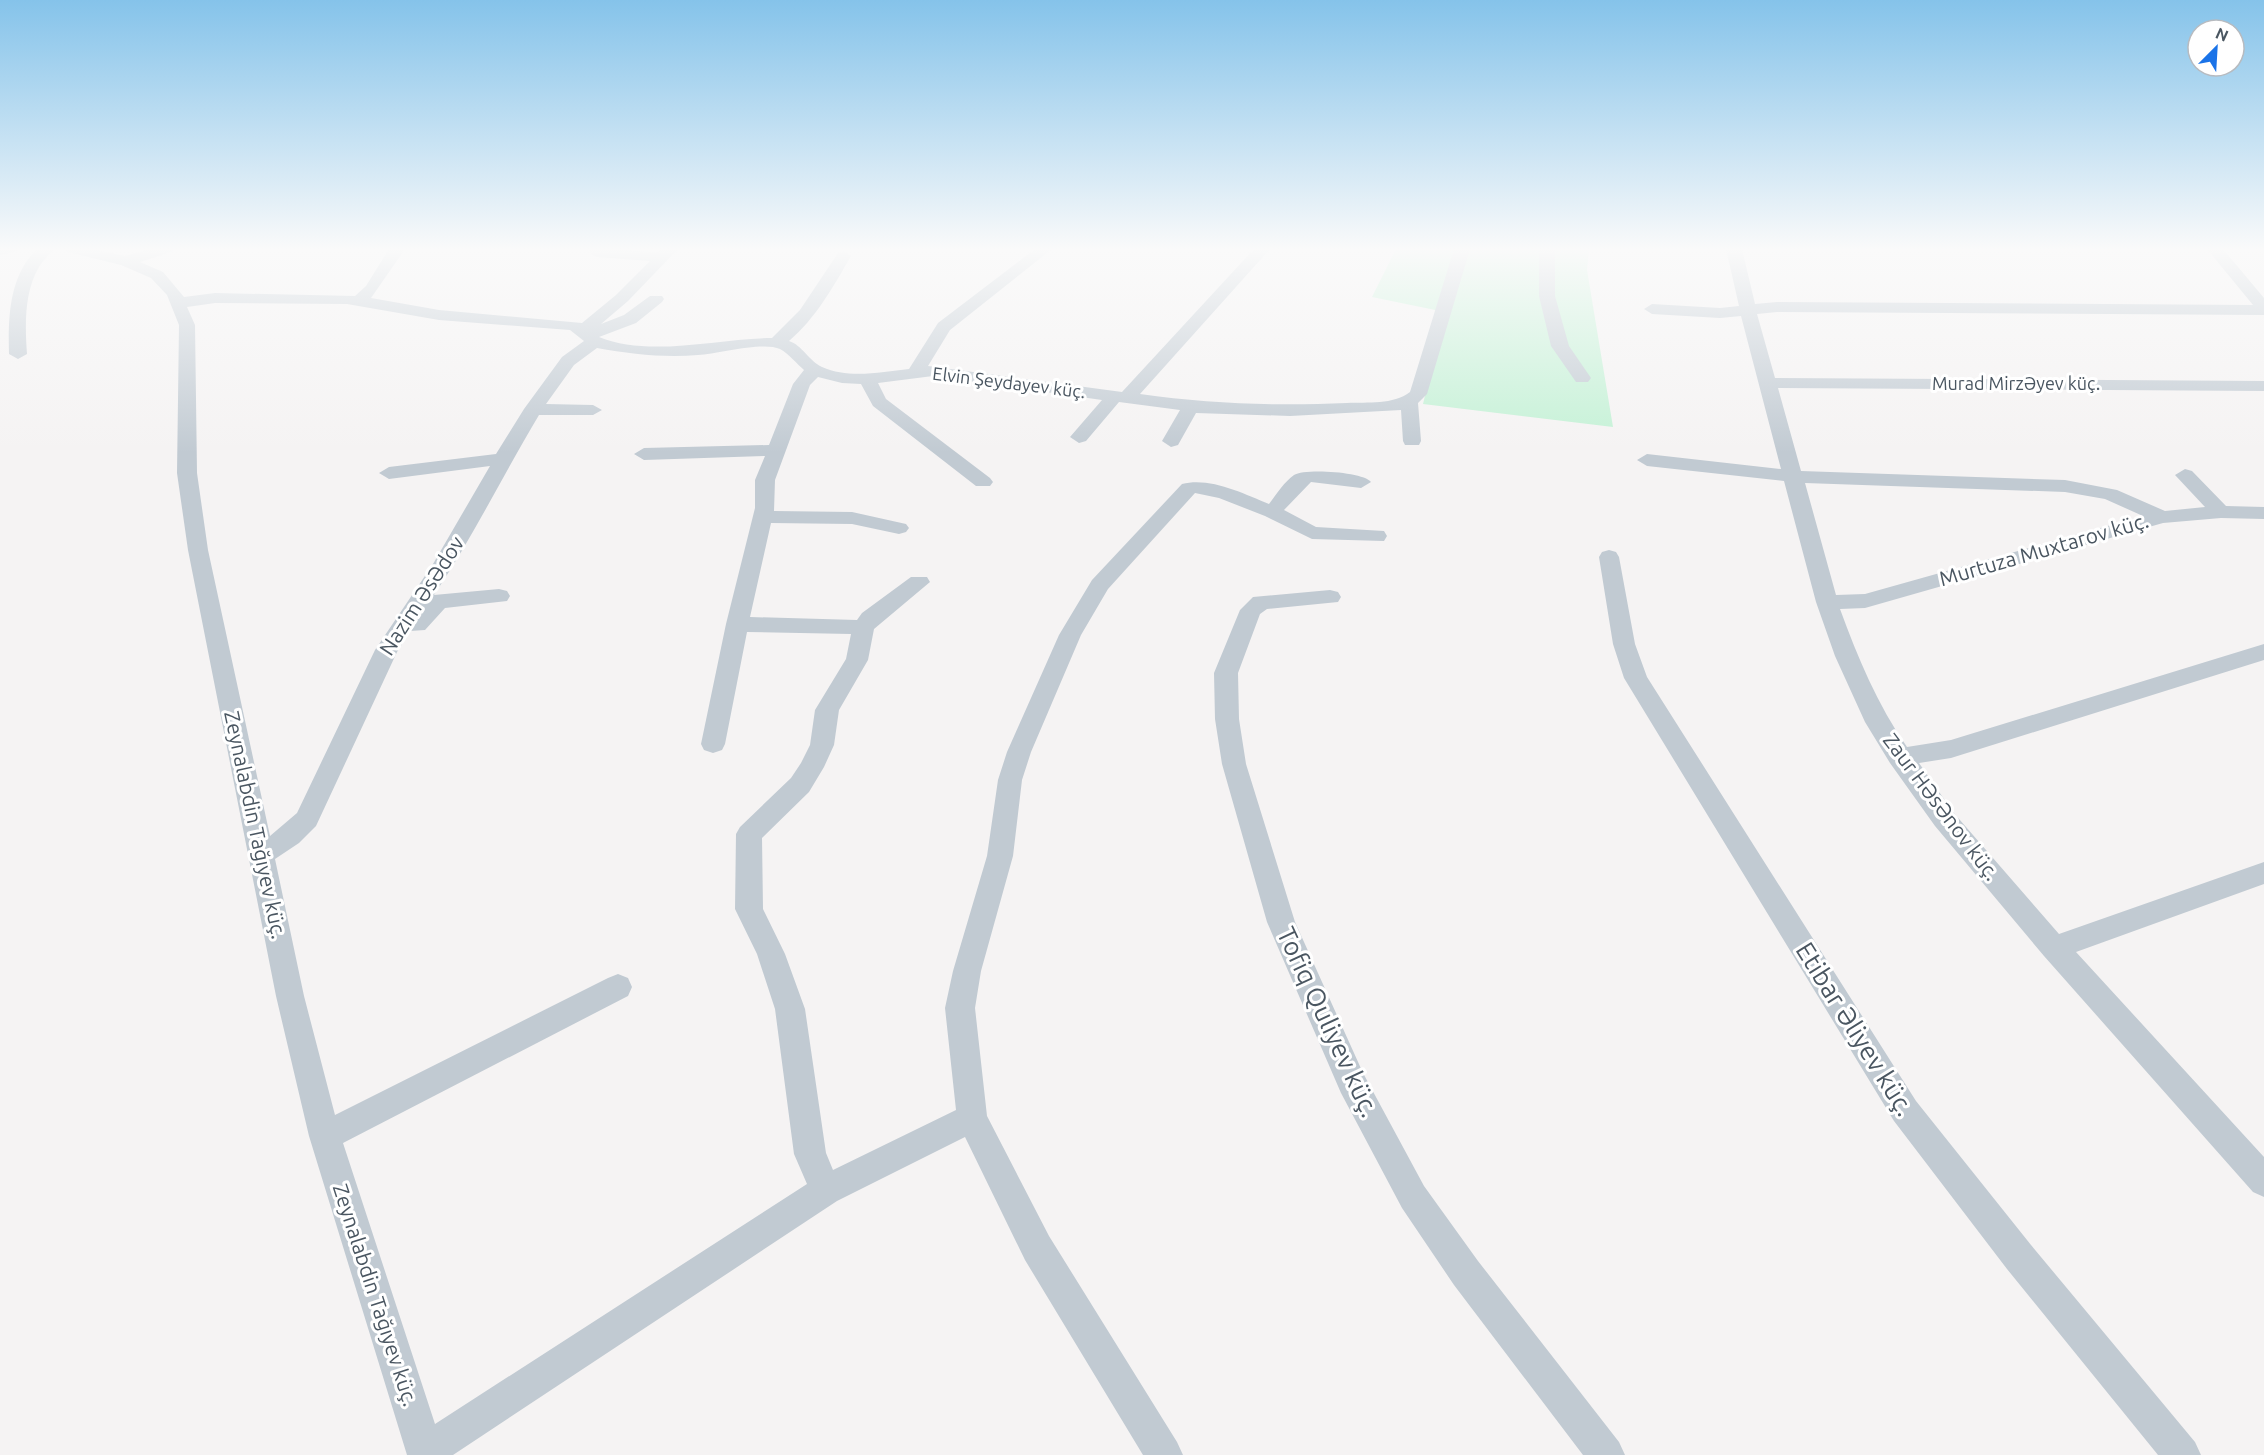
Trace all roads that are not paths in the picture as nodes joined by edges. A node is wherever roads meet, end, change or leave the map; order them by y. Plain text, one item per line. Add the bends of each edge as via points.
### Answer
1 (16, 317) edge
2 (183, 317) edge
3 (469, 317) edge
4 (605, 317) edge
5 (633, 317) edge
6 (804, 317) edge
7 (957, 317) edge
8 (1197, 317) edge
9 (1440, 317) edge
10 (1552, 317) edge
11 (1750, 317) edge
12 (588, 336) junction
13 (776, 342) junction
14 (18, 354) dead end
15 (814, 370) junction
16 (916, 372) junction
17 (1582, 378) dead end
18 (867, 379) junction
19 (1769, 382) junction
20 (2264, 386) edge
21 (1120, 398) junction
22 (1401, 403) junction
23 (1190, 408) junction
24 (533, 409) junction
25 (593, 410) dead end
26 (1079, 437) dead end
27 (1171, 441) dead end
28 (1412, 441) dead end
29 (776, 450) junction
30 (644, 454) dead end
31 (503, 459) junction
32 (1647, 460) dead end
33 (389, 473) dead end
34 (2186, 475) dead end
35 (1792, 476) junction
36 (983, 482) dead end
37 (1361, 482) dead end
38 (1272, 512) junction
39 (2221, 512) junction
40 (2264, 513) edge
41 (764, 517) junction
42 (2162, 517) junction
43 (899, 528) dead end
44 (1377, 536) dead end
45 (1609, 557) dead end
46 (919, 582) dead end
47 (499, 596) dead end
48 (1330, 597) dead end
49 (1827, 602) junction
50 (737, 624) junction
51 (863, 628) junction
52 (386, 650) junction
53 (2264, 652) edge
54 (713, 744) dead end
55 (1899, 757) junction
56 (261, 855) junction
57 (2264, 873) edge
58 (2055, 948) junction
59 (618, 987) dead end
60 (972, 1118) junction
61 (325, 1136) junction
62 (2261, 1174) edge
63 (826, 1190) junction
64 (426, 1454) edge
65 (1164, 1455) edge
66 (1606, 1455) edge
67 (2182, 1455) edge

1 - 14 street
2 - 56 street, Zeynalabdin Tağıyev küç. via 189,339 187,473 198,550
3 - 12 street via 562,323
4 - 12 street
5 - 12 street
6 - 13 street
7 - 16 street via 944,327
8 - 21 street
9 - 22 street via 1418,394
10 - 17 street via 1560,346
11 - 19 street, Zaur Həsənov küç.
12 - 13 street via 615,347 665,351
12 - 24 street, Nazim Əsədov
13 - 15 street, Elvin Şeydayev küç.
15 - 18 street, Elvin Şeydayev küç. via 842,378
15 - 29 street via 802,384
16 - 18 street, Elvin Şeydayev küç.
16 - 21 street, Elvin Şeydayev küç. via 951,373
18 - 36 street via 879,402
19 - 20 street, Murad Mirzəyev küç.
19 - 35 street, Zaur Həsənov küç.
21 - 23 street, Elvin Şeydayev küç.
21 - 26 street
22 - 23 street, Elvin Şeydayev küç. via 1290,411
22 - 28 street
23 - 27 street
24 - 25 street
24 - 31 street, Nazim Əsədov
29 - 30 street
29 - 41 street via 765,480
31 - 33 street
31 - 52 street, Nazim Əsədov via 448,558
32 - 35 street
34 - 39 street
35 - 42 street via 2065,486 2110,494
35 - 49 street, Zaur Həsənov küç.
37 - 38 street via 1308,476
38 - 44 street via 1312,533
38 - 60 street via 1217,491 1189,488 1100,585 1070,635 1010,780 1000,856 967,971 960,1008
39 - 40 street, Murtuza Muxtarov küç.
39 - 42 street, Murtuza Muxtarov küç.
41 - 43 street via 852,518
41 - 50 street
42 - 49 street, Murtuza Muxtarov küç. via 1865,601
45 - 67 street, Etibar Əliyev küç. via 1624,644 1636,678 1905,1111
46 - 51 street via 870,618
47 - 52 street via 439,601 411,633
48 - 66 street, Tofiq Quliyev küç. via 1261,602 1251,610 1226,674 1234,765 1281,922 1352,1083 1413,1197 1466,1273
49 - 55 street, Zaur Həsənov küç. via 1858,682
50 - 51 street
50 - 54 street
51 - 63 street via 857,660 830,703 822,746 813,767 800,785 749,834 749,909 771,954 790,1009 810,1154
52 - 56 street, Nazim Əsədov via 308,819
53 - 55 street via 1951,748
55 - 58 street, Zaur Həsənov küç. via 1944,819
56 - 61 street, Zeynalabdin Tağıyev küç. via 290,996
57 - 58 street
58 - 62 street, Zaur Həsənov küç.
59 - 61 street
60 - 63 street
60 - 65 street via 1037,1248
61 - 64 street, Zeynalabdin Tağıyev küç.
63 - 64 street

